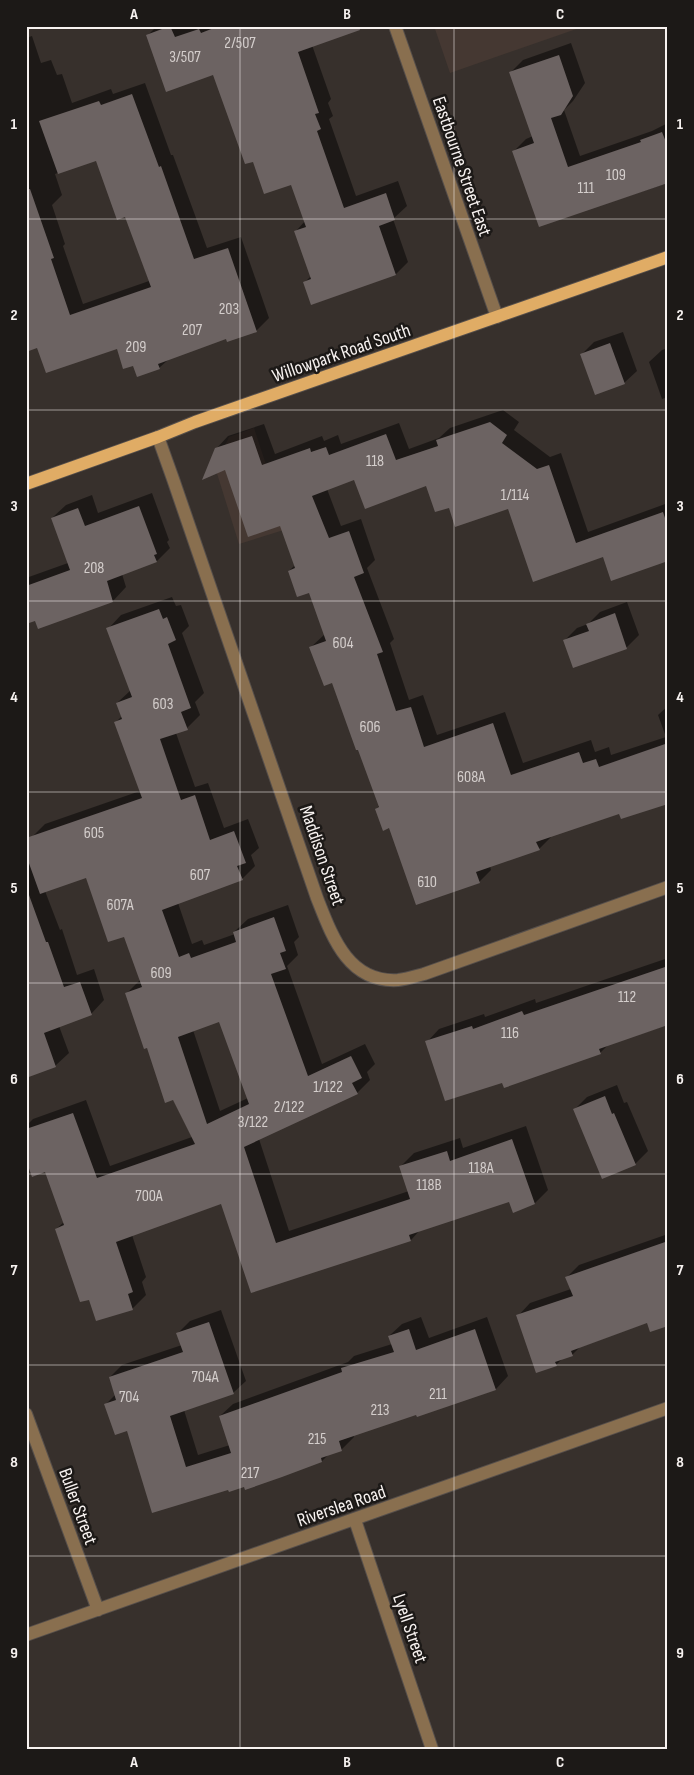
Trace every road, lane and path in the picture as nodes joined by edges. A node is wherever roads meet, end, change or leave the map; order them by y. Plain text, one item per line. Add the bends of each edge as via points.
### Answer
1 (395, 26) edge
2 (668, 257) edge
3 (497, 317) junction
4 (158, 437) junction
5 (26, 484) edge
6 (668, 887) edge
7 (668, 1408) edge
8 (26, 1414) edge
9 (355, 1520) junction
10 (98, 1610) junction
11 (26, 1635) edge
12 (432, 1749) edge

1 - 3 street, Eastbourne Street East
2 - 3 main road, Willowpark Road South
3 - 4 main road, Willowpark Road South
4 - 5 main road, Willowpark Road South
4 - 6 street, Maddison Street via 317,898 334,939 361,972 398,980 424,974
7 - 9 street, Riverslea Road
8 - 10 street, Buller Street
9 - 10 street, Riverslea Road
9 - 12 street, Lyell Street
10 - 11 street, Riverslea Road

